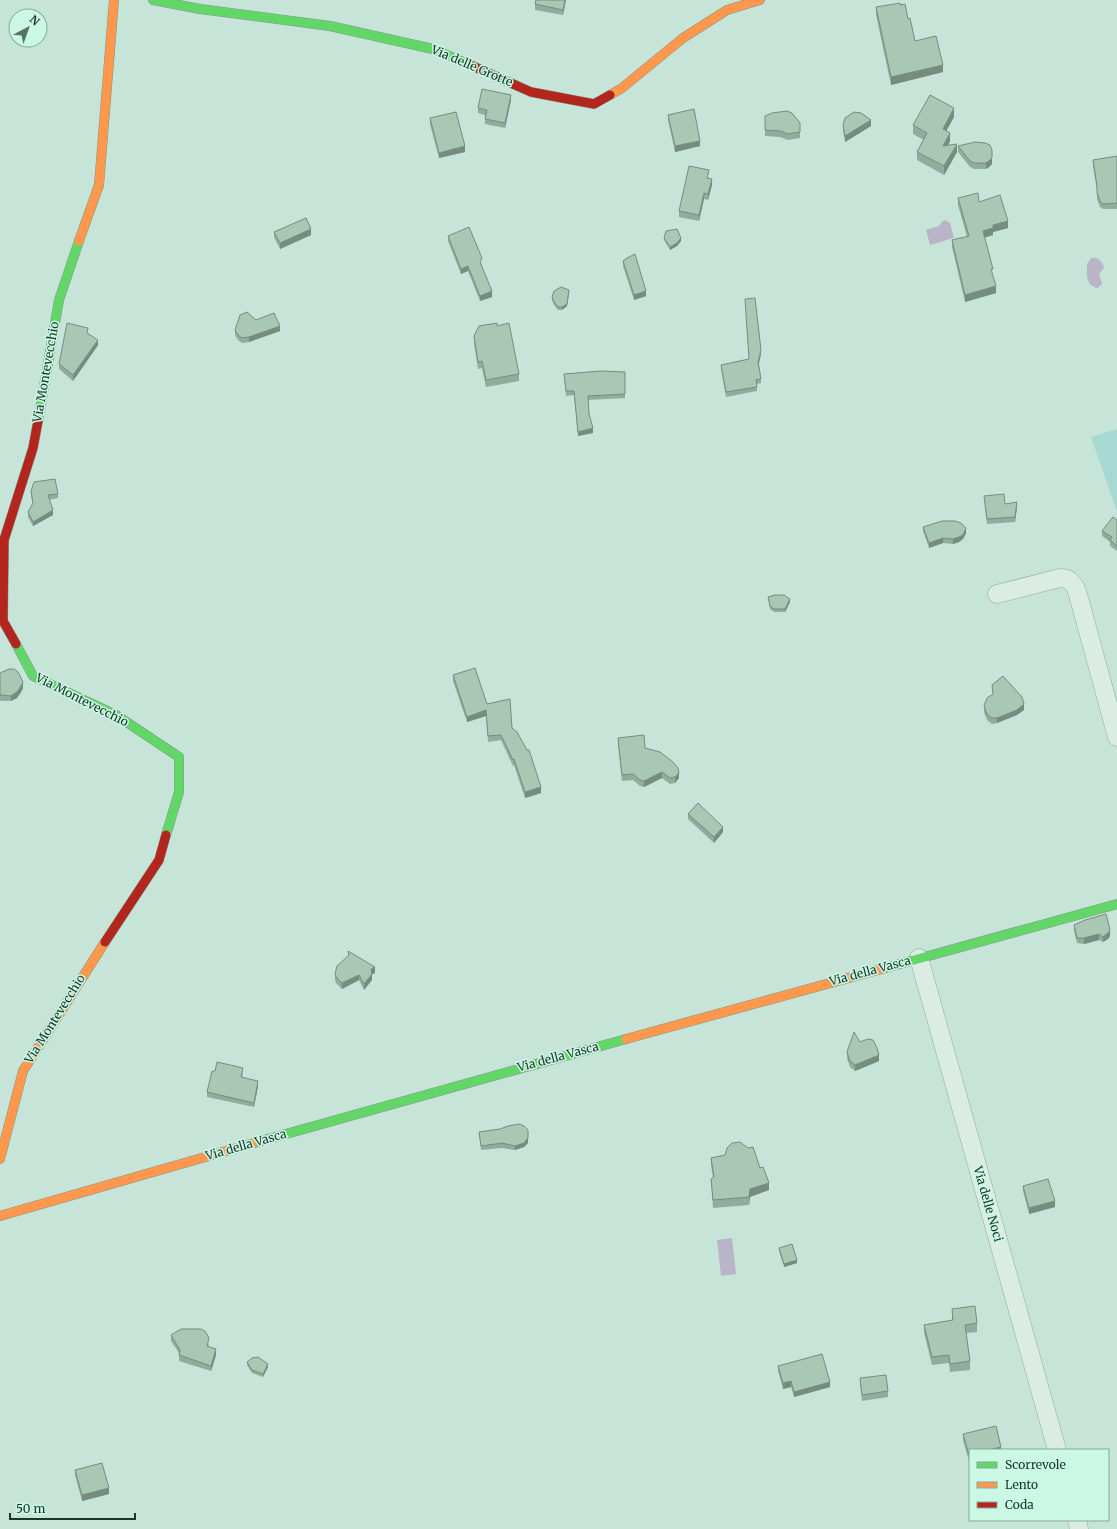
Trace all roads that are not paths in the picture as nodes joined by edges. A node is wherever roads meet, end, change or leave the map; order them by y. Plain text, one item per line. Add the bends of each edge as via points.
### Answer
1 (114, 0) edge
2 (153, 0) edge
3 (760, 0) edge
4 (997, 594) dead end
5 (1117, 737) edge
6 (1117, 904) edge
7 (920, 958) junction
8 (0, 1159) edge
9 (0, 1216) edge
10 (1057, 1449) edge

1 - 8 street, Via Montevecchio via 99,185 59,300 33,448 4,540 3,621 33,676 116,715 179,757 179,792 159,860 90,963 23,1071
2 - 3 street, Via delle Grotte via 200,9 330,26 433,49 531,92 594,104 622,88 683,38 727,10
4 - 5 street via 1060,578 1072,582 1077,591
6 - 7 street, Via della Vasca
7 - 9 street, Via della Vasca via 464,1083
7 - 10 street, Via delle Noci

